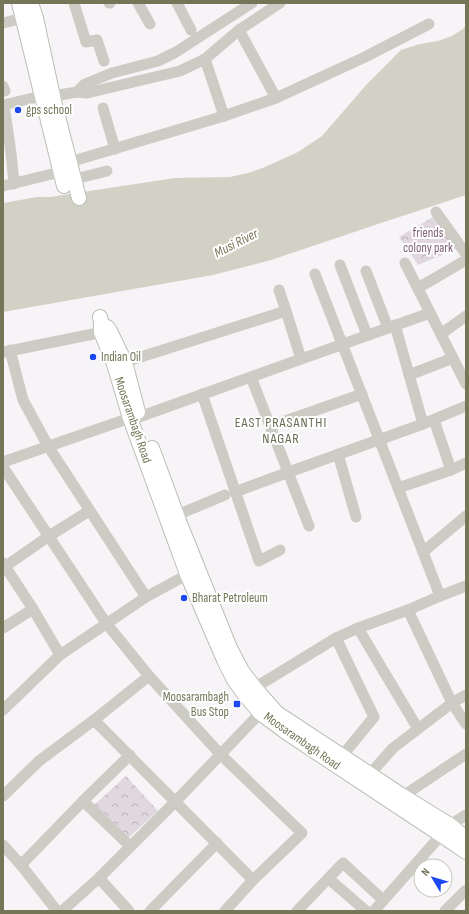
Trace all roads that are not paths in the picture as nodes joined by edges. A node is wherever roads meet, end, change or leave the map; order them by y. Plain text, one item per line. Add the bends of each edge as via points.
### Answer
1 (19, 3) edge
2 (31, 3) edge
3 (74, 3) edge
4 (138, 3) edge
5 (178, 3) edge
6 (252, 3) edge
7 (280, 3) edge
8 (23, 18) junction
9 (3, 23) edge
10 (150, 24) dead end
11 (429, 24) dead end
12 (191, 30) dead end
13 (239, 30) junction
14 (205, 58) junction
15 (104, 61) dead end
16 (77, 92) junction
17 (48, 96) junction
18 (276, 98) junction
19 (4, 105) edge
20 (103, 108) dead end
21 (224, 116) junction
22 (115, 149) junction
23 (7, 154) edge
24 (70, 162) junction
25 (107, 171) dead end
26 (60, 172) junction
27 (69, 183) junction
28 (8, 185) edge
29 (79, 198) dead end
30 (436, 212) dead end
31 (466, 254) edge
32 (466, 260) edge
33 (405, 263) dead end
34 (340, 265) dead end
35 (366, 271) dead end
36 (315, 274) dead end
37 (418, 288) junction
38 (279, 290) dead end
39 (286, 311) junction
40 (430, 313) junction
41 (466, 316) edge
42 (103, 326) joint
43 (391, 326) junction
44 (441, 334) junction
45 (367, 335) junction
46 (342, 344) junction
47 (7, 351) edge
48 (453, 358) junction
49 (301, 359) junction
50 (119, 363) junction
51 (409, 375) junction
52 (251, 376) junction
53 (466, 384) edge
54 (202, 394) junction
55 (362, 394) junction
56 (466, 406) edge
57 (135, 417) junction
58 (434, 420) junction
59 (423, 424) junction
60 (271, 426) junction
61 (379, 440) junction
62 (48, 446) junction
63 (338, 454) junction
64 (3, 462) edge
65 (466, 464) edge
66 (3, 467) edge
67 (451, 470) junction
68 (289, 472) junction
69 (398, 488) junction
70 (230, 493) junction
71 (90, 511) junction
72 (177, 515) junction
73 (466, 516) edge
74 (356, 517) dead end
75 (309, 526) dead end
76 (49, 536) junction
77 (280, 550) dead end
78 (423, 552) junction
79 (4, 566) edge
80 (193, 571) junction
81 (466, 586) edge
82 (440, 596) junction
83 (146, 597) junction
84 (33, 608) junction
85 (408, 610) junction
86 (106, 623) junction
87 (3, 628) edge
88 (358, 628) junction
89 (336, 638) junction
90 (60, 655) junction
91 (149, 676) junction
92 (250, 691) junction
93 (466, 694) edge
94 (452, 703) junction
95 (265, 709) junction
96 (3, 710) edge
97 (94, 720) junction
98 (466, 724) edge
99 (418, 729) junction
100 (466, 754) edge
101 (130, 755) junction
102 (221, 755) junction
103 (342, 756) junction
104 (370, 774) junction
105 (3, 796) edge
106 (403, 796) junction
107 (176, 801) junction
108 (83, 802) junction
109 (466, 815) edge
110 (445, 830) junction
111 (466, 838) edge
112 (217, 843) junction
113 (3, 845) edge
114 (130, 846) junction
115 (466, 852) edge
116 (21, 865) junction
117 (99, 878) junction
118 (329, 879) junction
119 (254, 880) junction
120 (466, 890) edge
121 (383, 900) junction
122 (449, 910) edge
123 (57, 911) edge
124 (62, 911) edge
125 (129, 911) edge
126 (150, 911) edge
127 (225, 911) edge
128 (298, 911) edge
129 (366, 911) edge
130 (374, 911) edge

1 - 8 main road
2 - 17 main road via 36,18
3 - 15 street via 86,42 97,40
4 - 10 street
5 - 12 street
6 - 16 street via 176,52 158,61 112,73 85,84
7 - 13 street
8 - 9 street
8 - 17 main road
11 - 18 street
13 - 14 street
13 - 18 street
14 - 16 street via 180,71 87,93
14 - 21 street
16 - 17 street
17 - 19 street
17 - 24 main road
17 - 26 main road
18 - 21 street
19 - 23 street
20 - 22 street
21 - 22 street
22 - 24 street
23 - 28 street
24 - 27 main road
25 - 27 street
26 - 27 main road
26 - 28 street
27 - 29 main road
30 - 31 street
32 - 37 street
33 - 37 street
34 - 45 street
35 - 43 street
36 - 46 street
37 - 40 street
38 - 39 street
39 - 49 street
39 - 50 street
40 - 43 street
40 - 44 street
41 - 44 street
42 - 47 street
42 - 50 main road, Moosarambagh Road
43 - 45 street
43 - 51 street
44 - 48 street
45 - 46 street
46 - 49 street
46 - 55 street
47 - 62 street via 23,400
48 - 51 street
48 - 53 street
49 - 52 street
50 - 57 main road, Moosarambagh Road
51 - 59 street
52 - 54 street
52 - 60 street
54 - 57 street
54 - 70 street
55 - 60 street
55 - 61 street
56 - 58 street
57 - 62 street
57 - 72 main road, Moosarambagh Road
57 - 80 main road, Moosarambagh Road
58 - 59 street
58 - 67 street
59 - 61 street
60 - 68 street
61 - 63 street
61 - 69 street
62 - 64 street
62 - 71 street
63 - 68 street
63 - 74 street
65 - 67 street
66 - 76 street
67 - 69 street
68 - 70 street
68 - 75 street
69 - 78 street
70 - 72 street
70 - 77 street via 259,561
71 - 76 street
71 - 83 street
72 - 80 main road, Moosarambagh Road
73 - 78 street
76 - 79 street
76 - 86 street
78 - 82 street
79 - 84 street
80 - 83 street
80 - 92 main road, Moosarambagh Road
81 - 82 street
82 - 85 street
83 - 86 street
84 - 87 street
84 - 90 street
85 - 88 street
85 - 94 street
86 - 90 street
86 - 91 street
88 - 89 street
88 - 99 street
89 - 92 street
89 - 103 street via 374,718
90 - 96 street
91 - 97 street
91 - 102 street
92 - 95 main road, Moosarambagh Road
93 - 94 street
94 - 98 street
94 - 99 street
95 - 102 street
95 - 103 main road, Moosarambagh Road via 277,713
95 - 110 main road, Moosarambagh Road via 287,733
97 - 101 street
97 - 105 street via 39,761
99 - 104 street via 393,748
100 - 106 street
101 - 107 street
101 - 108 street
102 - 107 street
102 - 119 street via 302,833
103 - 104 main road, Moosarambagh Road
104 - 106 main road, Moosarambagh Road
106 - 110 main road, Moosarambagh Road
107 - 112 street
107 - 114 street
108 - 114 street
108 - 116 street
109 - 110 street
110 - 111 main road, Moosarambagh Road
110 - 115 main road, Moosarambagh Road
110 - 121 street
112 - 119 street
112 - 126 street
113 - 116 street
114 - 117 street
116 - 123 street
117 - 124 street
117 - 125 street
118 - 121 street via 343,863
118 - 128 street
118 - 129 street
119 - 127 street
120 - 122 street
121 - 130 street

